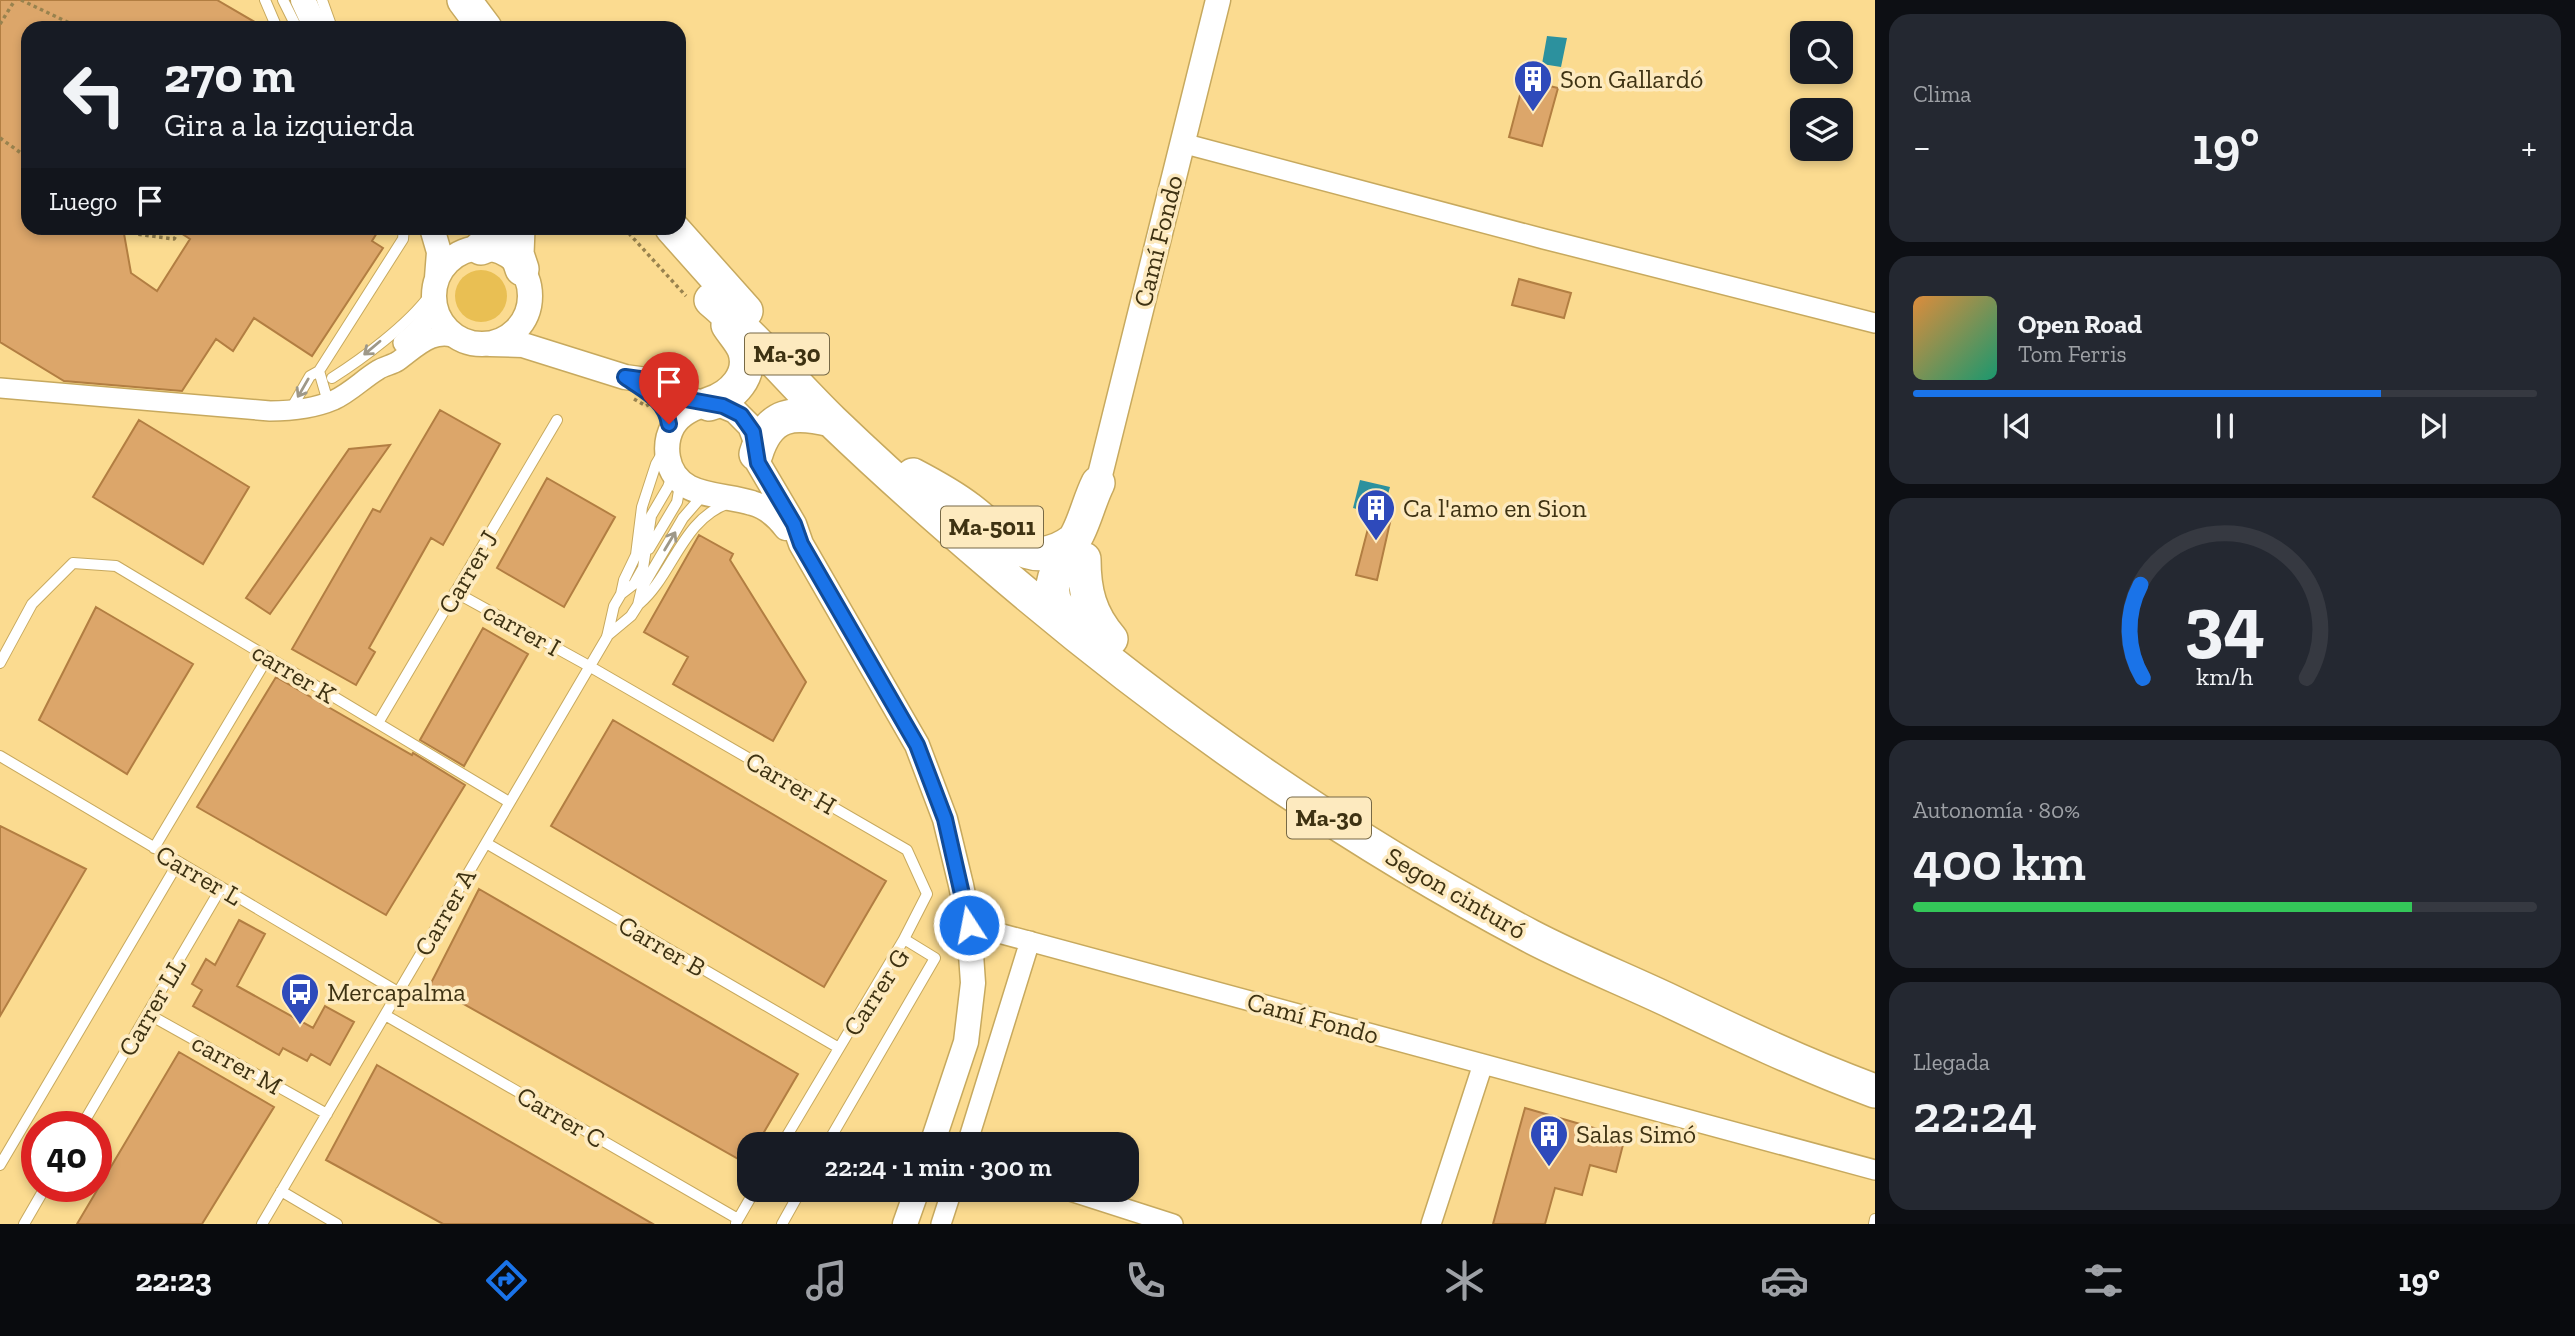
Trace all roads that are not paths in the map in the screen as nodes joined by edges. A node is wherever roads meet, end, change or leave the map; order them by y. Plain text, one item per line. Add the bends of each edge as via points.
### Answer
1 (265, 0) edge
2 (283, 0) edge
3 (303, 0) edge
4 (322, 0) edge
5 (450, 0) edge
6 (464, 0) edge
7 (485, 0) edge
8 (1219, 0) edge
9 (274, 21) edge
10 (294, 21) edge
11 (313, 21) edge
12 (330, 21) edge
13 (464, 21) edge
14 (480, 21) edge
15 (500, 21) edge
16 (1182, 143) junction
17 (403, 235) edge
18 (434, 235) edge
19 (455, 235) edge
20 (517, 235) edge
21 (487, 241) edge
22 (671, 242) edge
23 (526, 281) junction
24 (436, 288) junction
25 (702, 302) junction
26 (1875, 323) edge
27 (460, 339) junction
28 (490, 344) junction
29 (573, 360) junction
30 (379, 369) junction
31 (319, 371) junction
32 (332, 378) dead end
33 (626, 387) junction
34 (0, 388) edge
35 (328, 402) junction
36 (709, 404) junction
37 (290, 411) junction
38 (557, 420) dead end
39 (831, 420) junction
40 (668, 440) junction
41 (756, 454) junction
42 (673, 472) junction
43 (1098, 482) joint
44 (910, 483) junction
45 (708, 494) junction
46 (745, 501) junction
47 (801, 544) junction
48 (1079, 550) junction
49 (645, 560) junction
50 (1043, 583) junction
51 (455, 592) junction
52 (621, 594) junction
53 (638, 605) junction
54 (607, 637) junction
55 (1111, 639) junction
56 (268, 657) junction
57 (0, 663) edge
58 (589, 666) junction
59 (378, 723) junction
60 (0, 756) edge
61 (1301, 799) junction
62 (509, 802) junction
63 (486, 843) junction
64 (154, 848) junction
65 (178, 863) junction
66 (221, 888) junction
67 (969, 925) junction
68 (904, 939) junction
69 (1030, 941) junction
70 (1612, 974) junction
71 (398, 992) junction
72 (148, 1014) junction
73 (385, 1015) junction
74 (839, 1048) junction
75 (1483, 1064) junction
76 (1875, 1091) edge
77 (90, 1111) edge
78 (327, 1114) junction
79 (789, 1132) edge
80 (834, 1132) edge
81 (936, 1132) edge
82 (971, 1132) edge
83 (0, 1165) edge
84 (1875, 1170) edge
85 (281, 1191) junction
86 (37, 1202) edge
87 (748, 1202) edge
88 (794, 1202) edge
89 (913, 1202) edge
90 (948, 1202) edge
91 (1104, 1202) edge
92 (736, 1221) edge
93 (24, 1224) edge
94 (262, 1224) edge
95 (337, 1224) edge
96 (782, 1224) edge
97 (905, 1224) edge
98 (941, 1224) edge
99 (1173, 1224) edge
100 (1431, 1224) edge

1 - 9 lane
2 - 10 lane
3 - 11 street
4 - 12 lane
5 - 13 highway
6 - 14 highway
7 - 15 highway
8 - 16 street, Camí Fondo
16 - 26 street
16 - 43 street, Camí Fondo
17 - 31 lane
18 - 24 street via 439,252
19 - 21 street via 461,243
20 - 23 highway
21 - 23 street via 504,253
21 - 24 street via 446,264
22 - 25 highway, Ma-30
22 - 44 highway, Ma-30 via 884,450
23 - 28 street via 529,308 522,323
23 - 29 street via 539,327
24 - 27 street via 442,323
24 - 30 street via 425,324 388,354
24 -> 32 lane via 411,316
25 - 36 highway via 743,346 746,363 735,389
25 - 39 highway, Ma-30 via 737,322
27 - 28 street
27 - 30 street via 430,338
28 - 29 street via 523,345
29 - 33 street
30 - 35 street
31 - 35 lane
31 -> 37 lane via 310,376
33 - 36 street via 654,381 685,399
33 - 40 street via 657,399 668,418
34 - 37 street
35 - 37 street
36 - 40 street via 682,415
36 - 41 street via 729,408 746,420
38 - 51 lane, Carrer J
39 - 41 highway via 803,415 777,420
39 - 44 highway, Ma-30
40 - 42 street
40 - 52 lane via 642,508 636,555
41 - 45 street via 743,481 723,493
41 - 47 street
42 - 45 street via 692,490
42 - 49 lane via 651,516
42 - 49 lane via 679,482 679,497
43 - 48 highway via 1097,505
44 - 48 highway, Ma-5011 via 961,502 1023,552
44 - 50 highway, Ma-30
44 - 61 highway, Segon cinturó / Ma-30 via 1067,628 1157,699
45 - 46 street
53 -> 45 lane via 642,588 683,518 699,497
46 - 47 street via 771,512
46 - 53 lane via 722,505 705,516 652,593
47 - 67 street via 917,745 945,819
48 - 50 highway via 1075,580 1069,586
48 - 55 highway via 1090,606
49 - 52 lane via 634,584
50 - 55 highway, Segon cinturó
50 - 61 highway via 1060,610 1257,759
51 - 58 lane, carrer I
51 - 59 lane, Carrer J
52 - 54 lane
53 - 54 lane
54 - 58 lane, Carrer A
55 - 70 highway, Segon cinturó via 1311,785
56 - 57 lane, carrer K via 116,566 73,563 32,604
56 - 59 lane, carrer K
56 - 64 lane
58 - 62 lane, Carrer A
58 - 68 lane, Carrer H via 908,850 927,894
59 - 62 lane, carrer K
60 - 64 lane, Carrer L
61 - 70 highway, Segon cinturó / Ma-30 via 1456,894
62 - 63 lane, Carrer A
63 - 71 lane, Carrer A
63 - 74 lane, Carrer B
64 - 65 lane, Carrer L
65 - 66 lane, Carrer L
65 - 83 lane
66 - 71 lane, Carrer L
66 - 72 lane, Carrer LL
67 - 69 street, Camí Fondo
67 - 81 street via 973,983 966,1042
68 - 74 lane, Carrer G
68 - 80 lane, Carrer G via 935,958
69 - 75 street, Camí Fondo
69 - 82 street
70 - 76 highway, Segon cinturó / Ma-30
71 - 73 lane, Carrer A
72 - 77 lane, Carrer LL
72 - 78 lane, carrer M
73 - 78 lane, Carrer A
73 - 92 lane, Carrer C
74 - 79 lane, Carrer G
75 - 84 street, Camí Fondo
75 - 100 street
78 - 85 lane, Carrer A
85 - 94 lane, Carrer A
85 - 95 lane
86 - 93 lane
87 - 92 lane
88 - 96 lane
89 - 97 street
90 - 98 street
91 - 99 street

